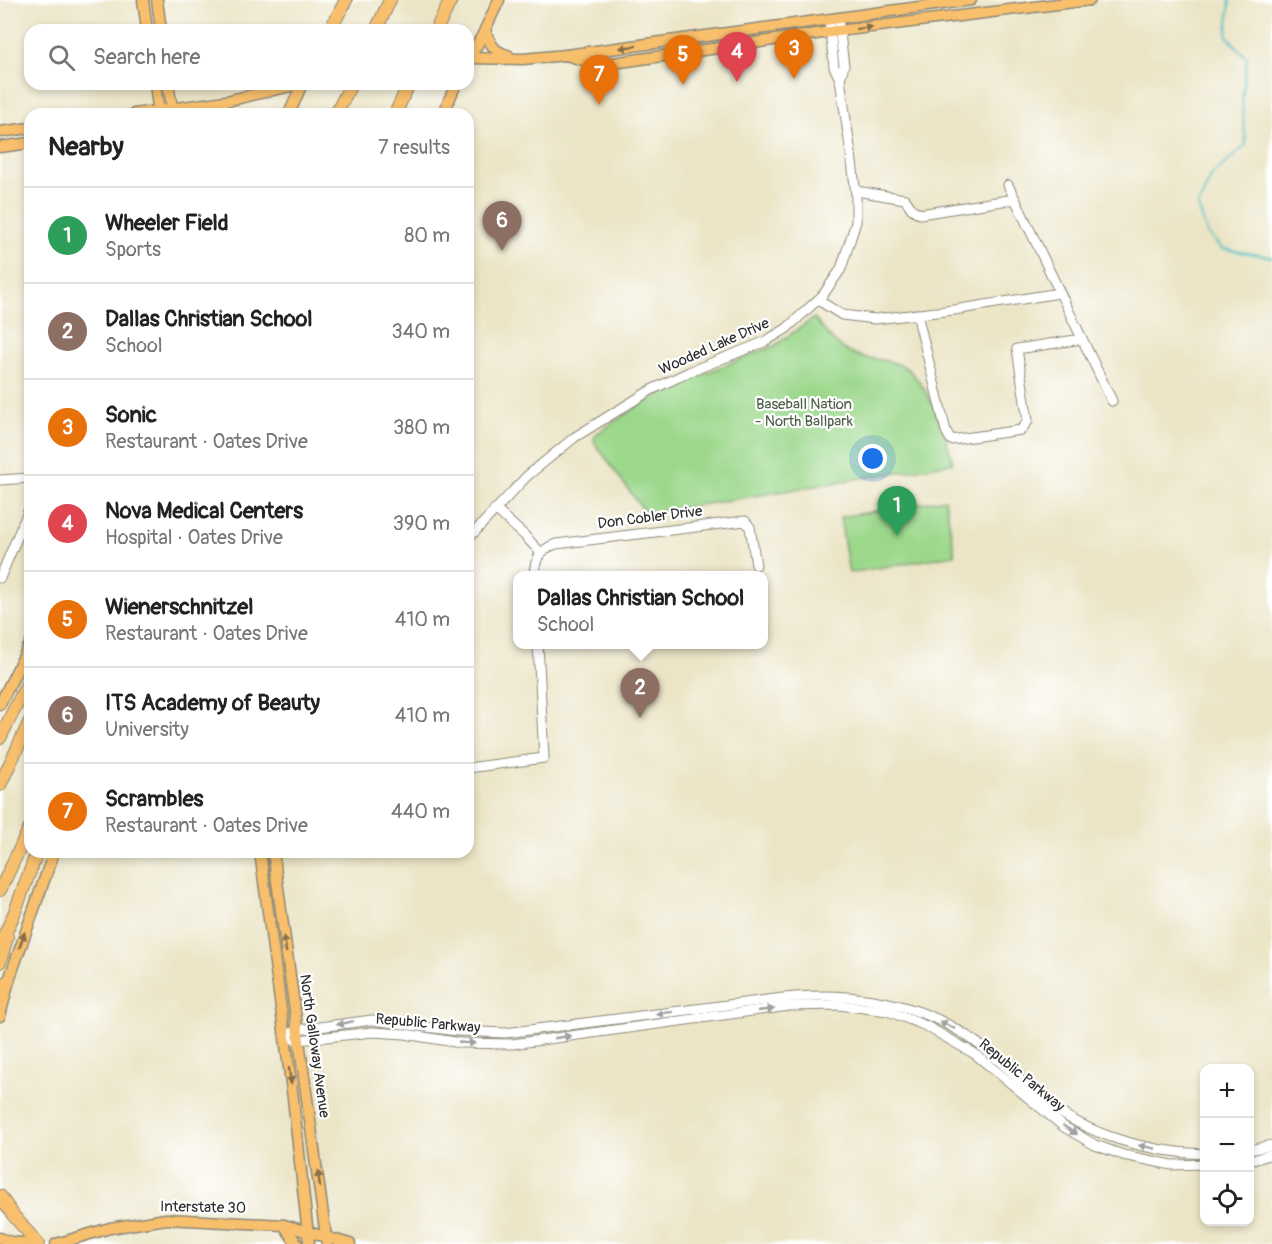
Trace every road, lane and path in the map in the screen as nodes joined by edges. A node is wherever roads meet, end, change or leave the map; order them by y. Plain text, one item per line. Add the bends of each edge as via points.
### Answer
1 (143, 0) edge
2 (157, 0) edge
3 (346, 0) edge
4 (390, 0) edge
5 (451, 0) edge
6 (499, 0) edge
7 (971, 0) edge
8 (1090, 0) edge
9 (833, 19) junction
10 (146, 24) edge
11 (160, 24) edge
12 (333, 24) edge
13 (379, 24) edge
14 (439, 24) edge
15 (485, 30) junction
16 (835, 31) junction
17 (702, 37) junction
18 (474, 49) edge
19 (703, 51) junction
20 (566, 55) junction
21 (474, 59) edge
22 (523, 59) junction
23 (156, 90) edge
24 (169, 90) edge
25 (275, 90) edge
26 (299, 90) edge
27 (348, 90) edge
28 (406, 90) edge
29 (453, 90) edge
30 (158, 108) edge
31 (172, 108) edge
32 (188, 108) edge
33 (291, 108) edge
34 (339, 108) edge
35 (397, 108) edge
36 (445, 108) edge
37 (24, 129) edge
38 (0, 132) edge
39 (24, 144) edge
40 (0, 147) edge
41 (1008, 185) dead end
42 (855, 191) junction
43 (1015, 199) junction
44 (1059, 293) junction
45 (818, 300) junction
46 (917, 314) junction
47 (1082, 339) junction
48 (1112, 401) dead end
49 (24, 478) edge
50 (0, 480) edge
51 (495, 509) junction
52 (24, 521) edge
53 (474, 532) edge
54 (541, 552) junction
55 (756, 565) dead end
56 (534, 571) edge
57 (0, 578) edge
58 (538, 649) edge
59 (24, 656) edge
60 (24, 690) edge
61 (0, 704) edge
62 (24, 734) edge
63 (0, 738) edge
64 (474, 767) edge
65 (0, 785) edge
66 (24, 840) edge
67 (35, 858) edge
68 (52, 858) edge
69 (261, 858) edge
70 (274, 858) edge
71 (0, 890) edge
72 (14, 914) junction
73 (0, 945) edge
74 (0, 962) edge
75 (9, 980) junction
76 (0, 996) edge
77 (0, 1016) edge
78 (408, 1024) junction
79 (405, 1034) junction
80 (298, 1035) junction
81 (284, 1036) junction
82 (310, 1118) junction
83 (296, 1119) junction
84 (1272, 1144) edge
85 (1254, 1149) edge
86 (1200, 1154) edge
87 (1272, 1154) edge
88 (1254, 1160) edge
89 (1200, 1164) edge
90 (0, 1196) edge
91 (284, 1225) junction
92 (307, 1230) junction
93 (0, 1238) edge
94 (326, 1240) edge
95 (31, 1244) edge
96 (38, 1244) edge
97 (56, 1244) edge
98 (297, 1244) edge
99 (309, 1244) edge
100 (350, 1244) edge

1 - 10 main road
2 - 11 main road
3 - 12 highway
4 - 13 highway
5 - 14 highway
6 - 15 main road
7 - 9 main road
16 -> 8 main road
9 - 16 street, Wooded Lake Drive
9 - 17 main road
15 - 18 main road
15 - 22 main road via 499,53
16 - 19 main road
16 - 42 street, Wooded Lake Drive via 834,67 840,79
17 - 19 main road
17 -> 20 main road
19 - 20 main road via 598,65
20 - 22 main road
21 - 22 main road
23 - 30 main road
24 - 31 main road
25 - 32 main road
26 - 33 main road
27 - 34 highway
28 - 35 highway
29 - 36 main road
37 - 38 main road
39 - 40 main road
41 - 43 street
42 - 43 street via 905,199 920,214
42 - 45 street, Wooded Lake Drive via 856,222 841,269
43 - 44 street
44 - 46 street
44 - 47 street
45 - 46 street via 842,315 875,319
45 - 51 street, Wooded Lake Drive via 786,329 764,342 689,372 612,412 545,460
46 - 47 street via 951,440 1021,430 1028,421 1017,349
47 - 48 street
49 - 50 street
51 - 53 street, Wooded Lake Drive
51 - 54 street
52 - 57 street
54 - 55 street, Don Cobler Drive via 556,544 744,521 750,527
54 - 56 street
58 - 64 street via 544,758
59 - 61 main road
60 - 63 highway
62 - 65 highway
66 - 71 highway
67 - 72 highway
75 -> 68 main road
69 - 81 main road, North Galloway Avenue
80 -> 70 main road, North Galloway Avenue
72 - 73 highway
72 - 74 highway
75 - 76 highway
75 - 77 main road
78 - 79 street
78 -> 80 street, Republic Parkway via 372,1020
86 -> 78 street, Republic Parkway via 1176,1153 1127,1142 1078,1124 958,1030 920,1011 866,999 783,998 505,1034
79 - 80 street, Republic Parkway
79 -> 89 street, Republic Parkway via 461,1043 512,1044 789,1006 838,1005 888,1011 916,1021 975,1054 1064,1127 1095,1145 1172,1165
80 - 81 street, Republic Parkway
80 - 82 main road, North Galloway Avenue
81 -> 83 main road, North Galloway Avenue
82 - 83 main road
94 -> 82 main road, North Galloway Avenue
83 - 92 main road, North Galloway Avenue
84 - 85 street
87 - 88 street
90 - 96 highway
91 - 92 main road, Interstate 30
91 - 97 main road, Interstate 30 via 166,1219 110,1228
91 - 98 main road
92 - 94 main road, Interstate 30
92 - 99 main road, North Galloway Avenue
93 - 95 main road
94 - 100 main road, Interstate 30

